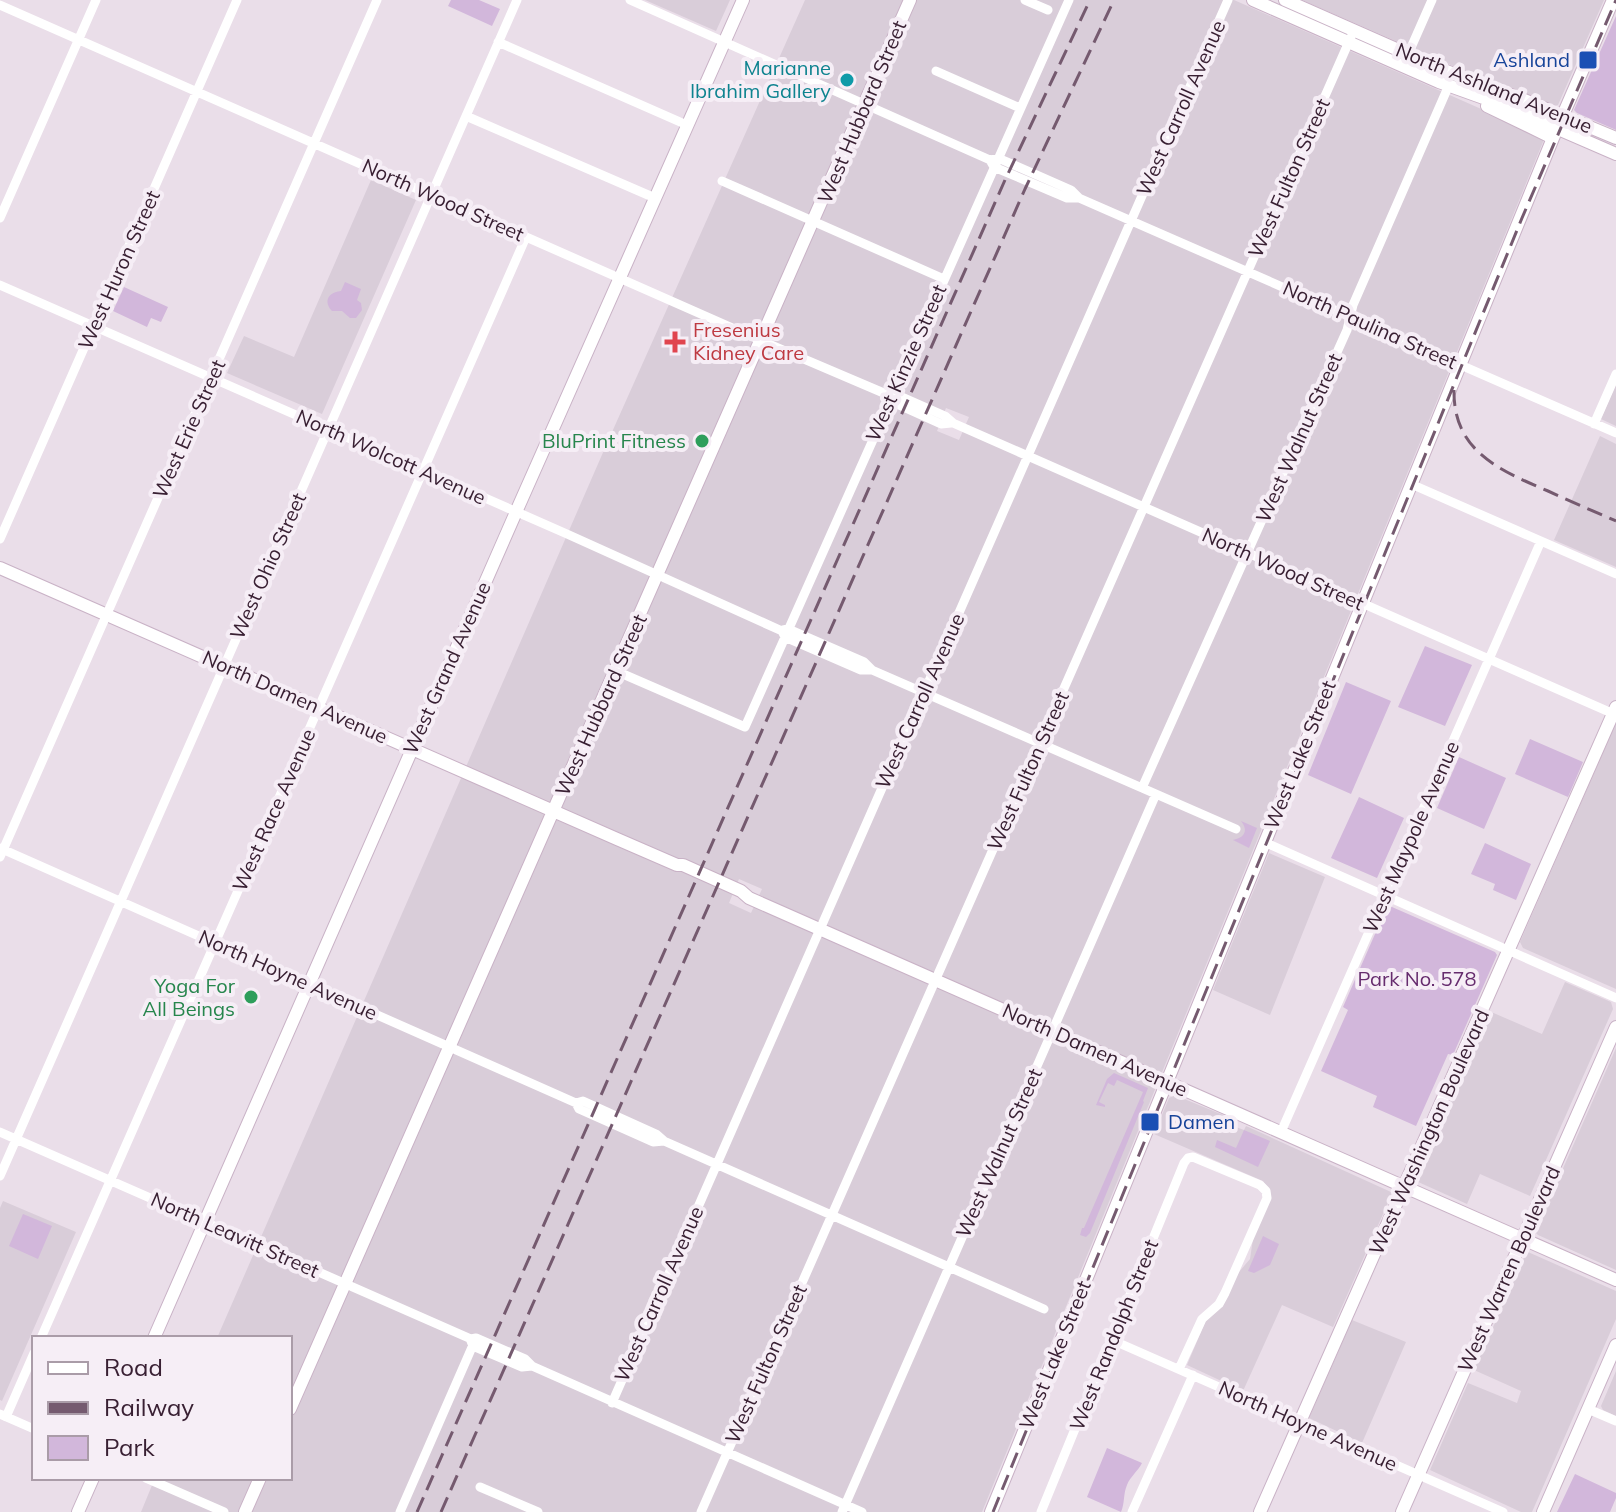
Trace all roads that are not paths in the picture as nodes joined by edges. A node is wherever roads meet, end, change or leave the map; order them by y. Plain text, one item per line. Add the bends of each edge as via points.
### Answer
1 (96, 0) edge
2 (237, 0) edge
3 (377, 0) edge
4 (517, 0) edge
5 (630, 0) edge
6 (743, 0) edge
7 (910, 0) edge
8 (1025, 0) edge
9 (1069, 0) edge
10 (1228, 0) edge
11 (1253, 0) edge
12 (1432, 0) edge
13 (1613, 0) edge
14 (0, 5) edge
15 (1292, 5) edge
16 (1048, 10) dead end
17 (1352, 36) junction
18 (79, 40) junction
19 (724, 41) junction
20 (498, 42) junction
21 (1405, 60) junction
22 (936, 71) dead end
23 (1451, 86) junction
24 (197, 92) junction
25 (865, 104) junction
26 (1020, 108) junction
27 (466, 116) junction
28 (687, 125) junction
29 (1558, 126) junction
30 (1616, 138) edge
31 (314, 143) junction
32 (1616, 145) edge
33 (1616, 154) edge
34 (994, 161) junction
35 (722, 181) dead end
36 (431, 195) junction
37 (655, 198) junction
38 (0, 218) edge
39 (1131, 221) junction
40 (814, 222) junction
41 (526, 237) junction
42 (1248, 272) junction
43 (619, 278) junction
44 (944, 279) junction
45 (0, 285) edge
46 (1350, 317) junction
47 (94, 326) junction
48 (762, 341) junction
49 (1460, 365) junction
50 (1616, 374) edge
51 (211, 378) junction
52 (890, 396) junction
53 (1594, 424) junction
54 (328, 429) junction
55 (1616, 433) edge
56 (1028, 456) junction
57 (423, 471) junction
58 (1411, 484) junction
59 (1144, 508) junction
60 (516, 512) junction
61 (0, 539) edge
62 (1541, 541) junction
63 (1248, 553) junction
64 (0, 568) edge
65 (1616, 574) edge
66 (658, 575) junction
67 (1362, 603) junction
68 (107, 615) junction
69 (785, 632) junction
70 (1489, 659) junction
71 (224, 666) junction
72 (616, 671) junction
73 (924, 693) junction
74 (319, 708) junction
75 (1615, 712) edge
76 (1040, 743) junction
77 (412, 749) junction
78 (1142, 788) junction
79 (1156, 794) junction
80 (554, 811) junction
81 (1236, 829) dead end
82 (1264, 842) junction
83 (1, 852) edge
84 (1385, 896) junction
85 (121, 901) junction
86 (820, 929) junction
87 (215, 943) junction
88 (1509, 950) junction
89 (936, 980) junction
90 (309, 984) junction
91 (1616, 998) edge
92 (1616, 1027) edge
93 (1053, 1031) junction
94 (450, 1047) junction
95 (1167, 1081) junction
96 (0, 1132) edge
97 (1281, 1132) junction
98 (16, 1139) junction
99 (717, 1164) junction
100 (0, 1176) edge
101 (110, 1180) junction
102 (1405, 1186) junction
103 (832, 1215) junction
104 (205, 1222) junction
105 (1523, 1239) junction
106 (949, 1267) junction
107 (1616, 1280) edge
108 (345, 1284) junction
109 (1044, 1309) dead end
110 (42, 1336) edge
111 (155, 1336) edge
112 (1112, 1340) junction
113 (473, 1341) junction
114 (1616, 1345) edge
115 (32, 1357) edge
116 (1179, 1369) junction
117 (1193, 1375) junction
118 (612, 1403) junction
119 (292, 1404) edge
120 (1588, 1409) junction
121 (3, 1416) edge
122 (1616, 1421) edge
123 (1300, 1422) junction
124 (32, 1428) edge
125 (727, 1453) junction
126 (1418, 1474) junction
127 (92, 1480) edge
128 (151, 1480) edge
129 (259, 1480) edge
130 (480, 1487) dead end
131 (844, 1508) edge
132 (78, 1512) edge
133 (224, 1512) edge
134 (245, 1512) edge
135 (400, 1512) edge
136 (538, 1512) edge
137 (701, 1512) edge
138 (862, 1512) edge
139 (991, 1512) edge
140 (1041, 1512) edge
141 (1132, 1512) edge
142 (1260, 1512) edge
143 (1402, 1512) edge
144 (1503, 1512) edge
145 (1543, 1512) edge

1 - 18 street
2 - 24 street, West Huron Street
3 - 31 street, West Erie Street
4 - 20 street, West Ohio Street
5 - 19 street, North Paulina Street
6 - 19 main road, West Grand Avenue
7 - 25 main road, West Hubbard Street
8 - 16 street
9 - 26 street, West Kinzie Street
10 - 39 street, West Carroll Avenue
11 - 15 main road, North Ashland Avenue
12 - 21 street
13 - 29 main road, West Lake Street
14 - 18 street, North Wood Street
15 - 17 main road, North Ashland Avenue
17 - 21 main road, North Ashland Avenue
17 - 42 street, West Fulton Street
18 - 24 street, North Wood Street
18 - 38 street
19 - 25 street, North Paulina Street
19 - 28 main road, West Grand Avenue
20 - 27 street, West Ohio Street
20 - 28 street
21 - 23 main road, North Ashland Avenue
21 - 29 main road, North Ashland Avenue via 1446,71
22 - 26 street
23 - 29 main road, North Ashland Avenue via 1499,113
23 - 46 street, West Walnut Street
24 - 31 street, North Wood Street
24 - 47 street, West Huron Street
25 - 34 street, North Paulina Street
25 - 40 main road, West Hubbard Street
26 - 34 street, West Kinzie Street
27 - 36 street, West Ohio Street
27 - 37 street
28 - 37 main road, West Grand Avenue
29 - 30 main road, North Ashland Avenue
29 - 32 main road, North Ashland Avenue
29 - 33 main road, North Ashland Avenue
29 - 49 main road, West Lake Street
31 - 36 street, North Wood Street
31 - 51 street, West Erie Street
34 - 39 street, North Paulina Street via 1067,198 1079,198
34 - 44 street, West Kinzie Street
35 - 40 street
36 - 41 street, North Wood Street
36 - 54 street, West Ohio Street
37 - 43 main road, West Grand Avenue
39 - 42 street, North Paulina Street
39 - 56 street, West Carroll Avenue
40 - 44 street
40 - 48 main road, West Hubbard Street
41 - 43 street, North Wood Street
41 - 57 street, West Race Avenue
42 - 46 street, North Paulina Street
42 - 59 street, West Fulton Street
43 - 48 street, North Wood Street
43 - 60 main road, West Grand Avenue
44 - 52 street, West Kinzie Street
45 - 47 street, North Wolcott Avenue
46 - 49 street, North Paulina Street
46 - 63 street, West Walnut Street
47 - 51 street, North Wolcott Avenue
47 - 61 street, West Huron Street
48 - 52 street, North Wood Street
48 - 66 main road, West Hubbard Street
49 - 53 street, North Paulina Street
49 - 58 main road, West Lake Street
50 - 53 street
51 - 54 street, North Wolcott Avenue
51 - 68 street, West Erie Street
52 - 56 street, North Wood Street via 941,424 951,423
52 - 69 street, West Kinzie Street
53 - 55 street, North Paulina Street
54 - 57 street, North Wolcott Avenue
54 - 71 street, West Ohio Street
56 - 59 street, North Wood Street
56 - 73 street, West Carroll Avenue
57 - 60 street, North Wolcott Avenue
57 - 74 street, West Race Avenue
58 - 62 street
58 - 67 main road, West Lake Street
59 - 63 street, North Wood Street
59 - 76 street, West Fulton Street
60 - 66 street, North Wolcott Avenue
60 - 77 main road, West Grand Avenue
62 - 65 street
62 - 70 street, West Maypole Avenue
63 - 67 street, North Wood Street
63 - 78 street, West Walnut Street
64 - 68 main road, North Damen Avenue
66 - 69 street, North Wolcott Avenue
66 - 72 main road, West Hubbard Street
67 - 70 street, North Wood Street
67 - 82 main road, West Lake Street
68 - 71 main road, North Damen Avenue
68 - 83 street, West Erie Street
69 - 72 street, West Kinzie Street via 745,727
69 - 73 street, North Wolcott Avenue via 864,662
70 - 75 street, North Wood Street
70 - 84 street, West Maypole Avenue
71 - 74 main road, North Damen Avenue
71 - 85 street, West Ohio Street
72 - 80 main road, West Hubbard Street
73 - 76 street, North Wolcott Avenue
73 - 86 street, West Carroll Avenue
74 - 77 main road, North Damen Avenue
74 - 87 street, West Race Avenue
75 - 88 main road, West Washington Boulevard
76 - 78 street, North Wolcott Avenue
76 - 89 street, West Fulton Street
77 - 80 main road, North Damen Avenue
77 - 90 main road, West Grand Avenue
78 - 79 street, North Wolcott Avenue
79 - 81 street, North Wolcott Avenue
79 - 93 street, West Walnut Street
80 - 86 main road, North Damen Avenue
80 - 94 main road, West Hubbard Street
82 - 84 street
82 - 95 main road, West Lake Street
83 - 85 street, North Hoyne Avenue
84 - 88 street
84 - 97 street, West Maypole Avenue
85 - 87 street, North Hoyne Avenue
85 - 98 street, West Ohio Street
86 - 89 main road, North Damen Avenue
86 - 99 street, West Carroll Avenue
87 - 90 street, North Hoyne Avenue
87 - 101 street, West Race Avenue
88 - 91 street
88 - 102 main road, West Washington Boulevard
89 - 93 main road, North Damen Avenue
89 - 103 street, West Fulton Street
90 - 94 street, North Hoyne Avenue
90 - 104 main road, West Grand Avenue
92 - 105 main road, West Warren Boulevard
93 - 95 main road, North Damen Avenue
93 - 106 street, West Walnut Street
94 - 99 street, North Hoyne Avenue via 653,1142 664,1141
94 - 108 main road, West Hubbard Street
95 - 97 main road, North Damen Avenue
95 - 139 main road, West Lake Street
96 - 98 street, North Leavitt Street
97 - 102 main road, North Damen Avenue
98 - 100 street, West Ohio Street
98 - 101 street, North Leavitt Street
99 - 103 street, North Hoyne Avenue
99 - 118 street, West Carroll Avenue
101 - 104 street, North Leavitt Street
101 - 110 street, West Race Avenue
102 - 105 main road, North Damen Avenue
102 - 123 main road, West Washington Boulevard
103 - 106 street, North Hoyne Avenue
103 - 125 street, West Fulton Street
104 - 108 street, North Leavitt Street
104 - 111 main road, West Grand Avenue
105 - 107 main road, North Damen Avenue
105 - 126 main road, West Warren Boulevard
106 - 109 street, North Hoyne Avenue
106 - 131 street, West Walnut Street
108 - 113 street, North Leavitt Street
108 - 119 main road, West Hubbard Street
112 - 116 street, North Hoyne Avenue
112 - 116 street, West Randolph Street via 1188,1158 1260,1185 1267,1198 1225,1293 1202,1319
112 - 140 street, West Randolph Street
113 - 118 street, North Leavitt Street via 525,1359
113 - 135 street
114 - 120 main road
115 - 121 street
116 - 117 street, North Hoyne Avenue
117 - 123 street, North Hoyne Avenue
117 - 141 street
118 - 125 street, North Leavitt Street
120 - 122 street
120 - 145 main road
121 - 124 street
123 - 126 street, North Hoyne Avenue
123 - 142 main road, West Washington Boulevard
125 - 131 street, North Leavitt Street
125 - 137 street, West Fulton Street
126 - 143 main road, West Warren Boulevard
126 - 144 street, North Hoyne Avenue
127 - 132 main road
128 - 133 street
129 - 134 main road
130 - 136 street
131 - 138 street, North Leavitt Street

